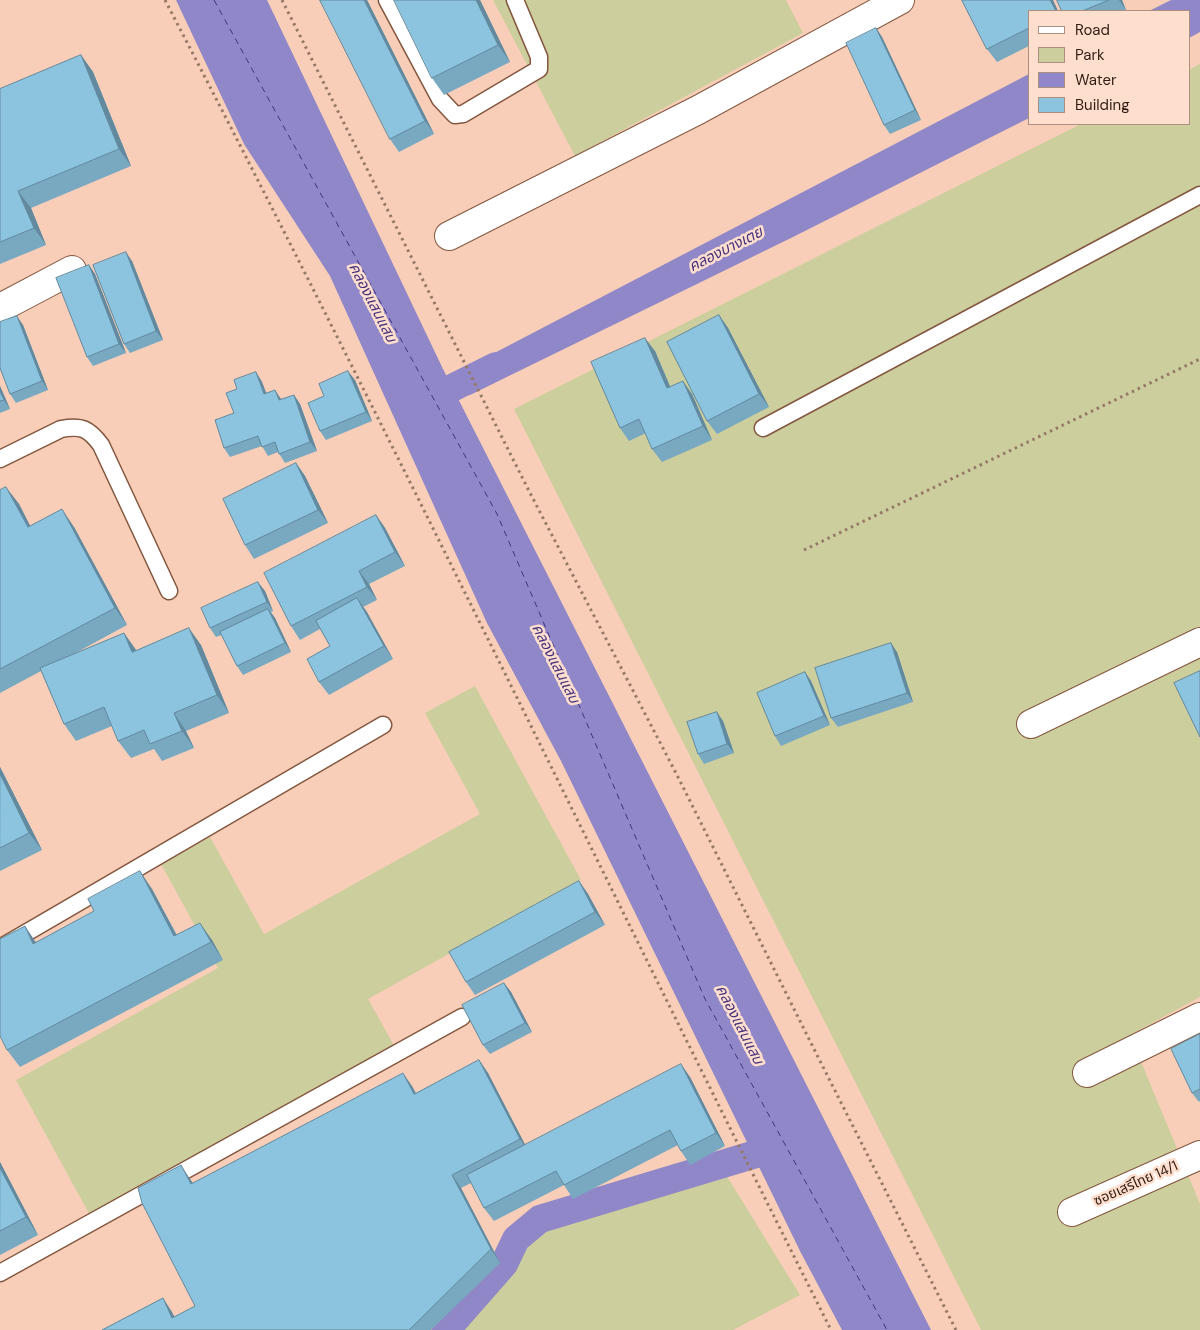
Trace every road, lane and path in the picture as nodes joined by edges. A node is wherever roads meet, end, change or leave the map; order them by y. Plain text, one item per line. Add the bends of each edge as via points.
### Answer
1 (165, 0) edge
2 (282, 0) edge
3 (387, 0) edge
4 (515, 0) edge
5 (900, 0) edge
6 (1200, 195) edge
7 (449, 236) dead end
8 (72, 270) edge
9 (0, 308) edge
10 (1200, 359) edge
11 (763, 428) dead end
12 (0, 459) edge
13 (804, 550) dead end
14 (168, 591) dead end
15 (1200, 642) edge
16 (1030, 724) dead end
17 (383, 725) dead end
18 (0, 948) edge
19 (462, 1017) edge
20 (1200, 1017) edge
21 (1087, 1073) dead end
22 (1200, 1155) edge
23 (1072, 1212) dead end
24 (0, 1273) edge
25 (831, 1330) edge
26 (956, 1330) edge

1 - 25 path via 361,381
2 - 26 path
3 - 4 lane via 440,100 455,115 463,114 539,69 539,57
5 - 7 street via 698,110
6 - 11 lane
8 - 9 street
10 - 13 path
12 - 14 lane via 61,429 91,432 101,445
15 - 16 street
17 - 18 lane
19 - 24 lane
20 - 21 street
22 - 23 street, ซอยเสรีไทย 14/1

